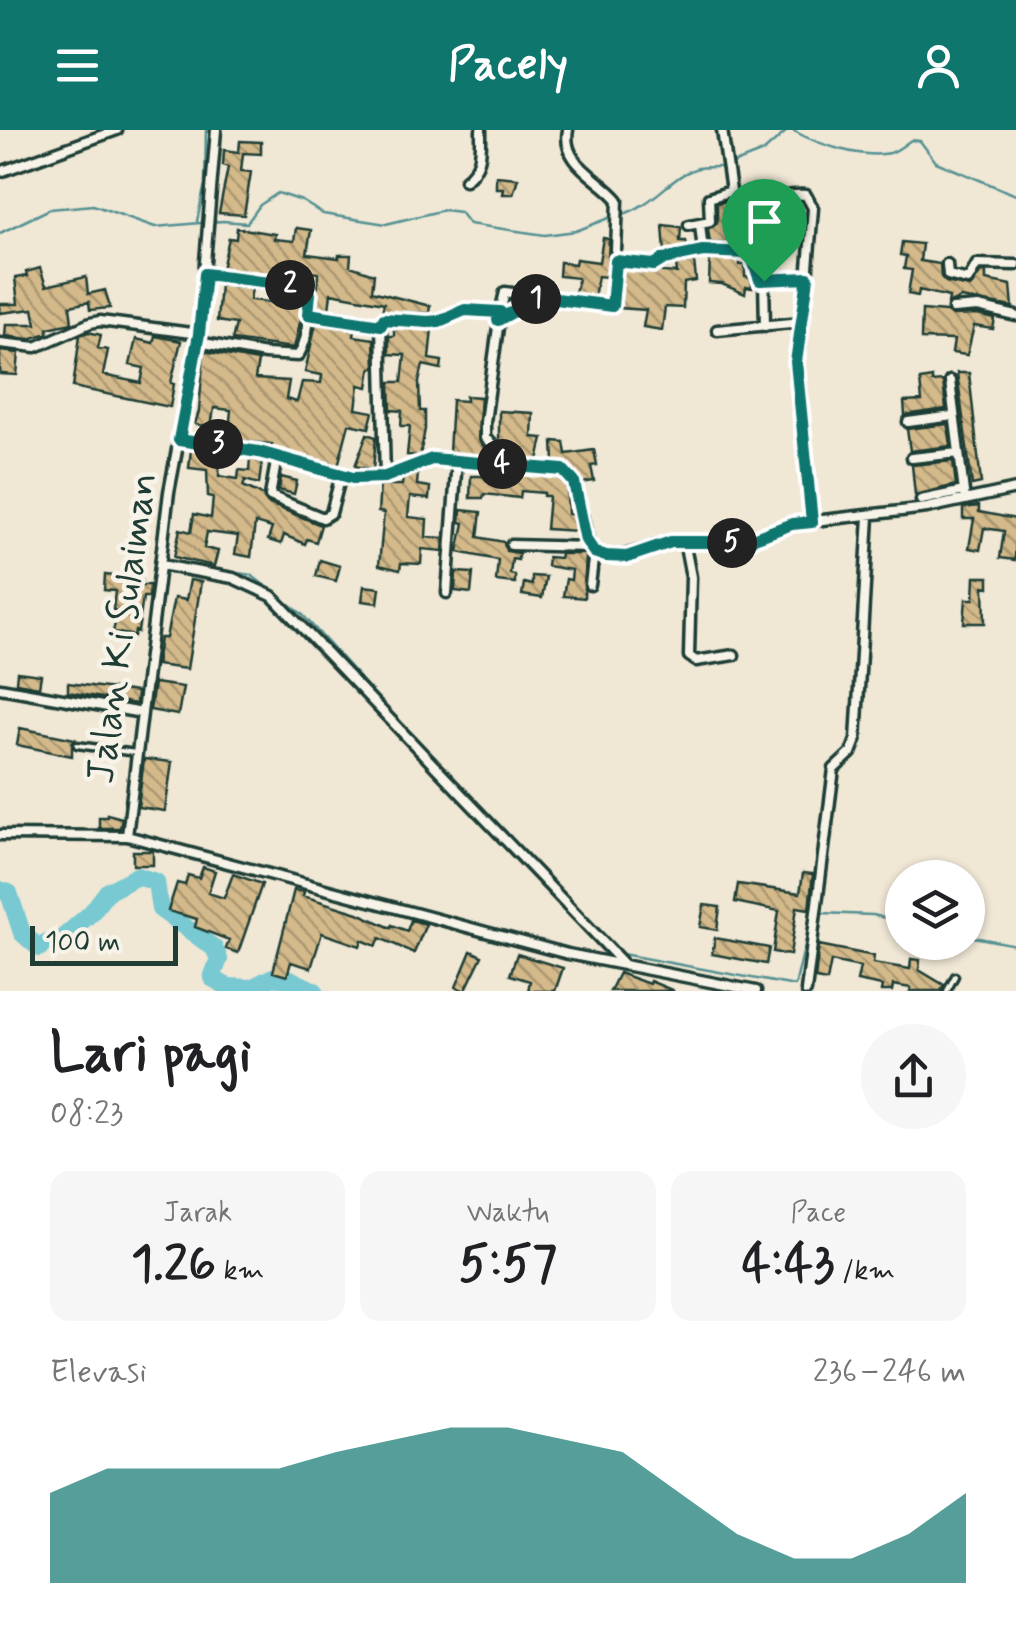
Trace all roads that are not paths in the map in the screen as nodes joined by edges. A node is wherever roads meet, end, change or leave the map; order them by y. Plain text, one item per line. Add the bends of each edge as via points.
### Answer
1 (117, 130) edge
2 (216, 130) edge
3 (481, 130) edge
4 (568, 130) edge
5 (722, 130) edge
6 (0, 172) edge
7 (465, 180) dead end
8 (731, 192) junction
9 (735, 210) junction
10 (700, 224) junction
11 (688, 225) dead end
12 (703, 251) junction
13 (740, 251) junction
14 (616, 261) junction
15 (947, 264) dead end
16 (1016, 265) edge
17 (205, 274) junction
18 (808, 278) junction
19 (764, 281) junction
20 (540, 297) junction
21 (953, 309) dead end
22 (308, 314) junction
23 (499, 316) junction
24 (1016, 316) edge
25 (802, 322) junction
26 (381, 325) junction
27 (765, 326) junction
28 (718, 330) dead end
29 (198, 338) junction
30 (0, 344) edge
31 (950, 382) dead end
32 (953, 416) junction
33 (908, 422) dead end
34 (179, 440) junction
35 (958, 453) junction
36 (277, 457) junction
37 (912, 458) dead end
38 (457, 460) junction
39 (491, 462) junction
40 (341, 476) junction
41 (385, 477) junction
42 (1016, 492) edge
43 (964, 495) junction
44 (921, 500) dead end
45 (868, 516) junction
46 (812, 522) junction
47 (684, 541) junction
48 (511, 545) dead end
49 (592, 549) junction
50 (161, 564) junction
51 (590, 585) dead end
52 (448, 593) dead end
53 (734, 656) dead end
54 (0, 688) edge
55 (142, 713) junction
56 (77, 745) dead end
57 (136, 753) junction
58 (0, 835) edge
59 (127, 836) junction
60 (623, 963) junction
61 (955, 976) dead end
62 (806, 988) edge
63 (756, 991) edge
64 (947, 991) edge

1 - 6 street
2 - 17 street, Jalan Ki Sulaiman
3 - 7 street via 481,158
4 - 14 street via 574,158 614,194 620,214
5 - 8 street
8 - 9 street
8 - 10 street via 709,198 712,218
9 - 13 street
9 - 18 street via 806,196 813,208
10 - 11 street
10 - 12 street
12 - 13 street
12 - 14 street via 654,265
13 - 19 street via 752,257
14 - 20 street via 612,306
15 - 16 street via 948,275 968,280 977,264
17 - 22 street via 302,286 310,294
17 - 29 street, Jalan Ki Sulaiman
18 - 19 street
18 - 25 street
19 - 27 street
20 - 23 street
20 - 23 street via 508,291
21 - 24 street
22 - 26 street
22 - 29 street via 298,356
23 - 26 street via 465,310 439,321 384,319
23 - 39 street via 485,422
25 - 27 street
25 - 46 street via 796,362
26 - 41 street
27 - 28 street
29 - 30 street via 100,321 36,347
29 - 34 street, Jalan Ki Sulaiman
31 - 32 street
32 - 33 street
32 - 35 street
34 - 36 street
34 - 50 street, Jalan Ki Sulaiman
35 - 37 street
35 - 43 street
36 - 40 street
36 - 40 street via 270,496 323,518 331,513
38 - 39 street
38 - 41 street via 427,460
38 - 52 street
39 - 49 street via 570,474
40 - 41 street
42 - 43 street
43 - 44 street
43 - 45 street
45 - 46 street
45 - 62 street via 856,740 834,769
46 - 47 street via 734,543
47 - 49 street via 627,557
47 - 53 street via 692,588 689,656
48 - 49 street
49 - 51 street
50 - 55 street, Jalan Ki Sulaiman
50 - 60 street via 234,578 272,596
54 - 55 street
55 - 57 street, Jalan Ki Sulaiman
56 - 57 lane
57 - 59 street, Jalan Ki Sulaiman
58 - 59 street
59 - 60 street
60 - 63 street
61 - 64 lane

